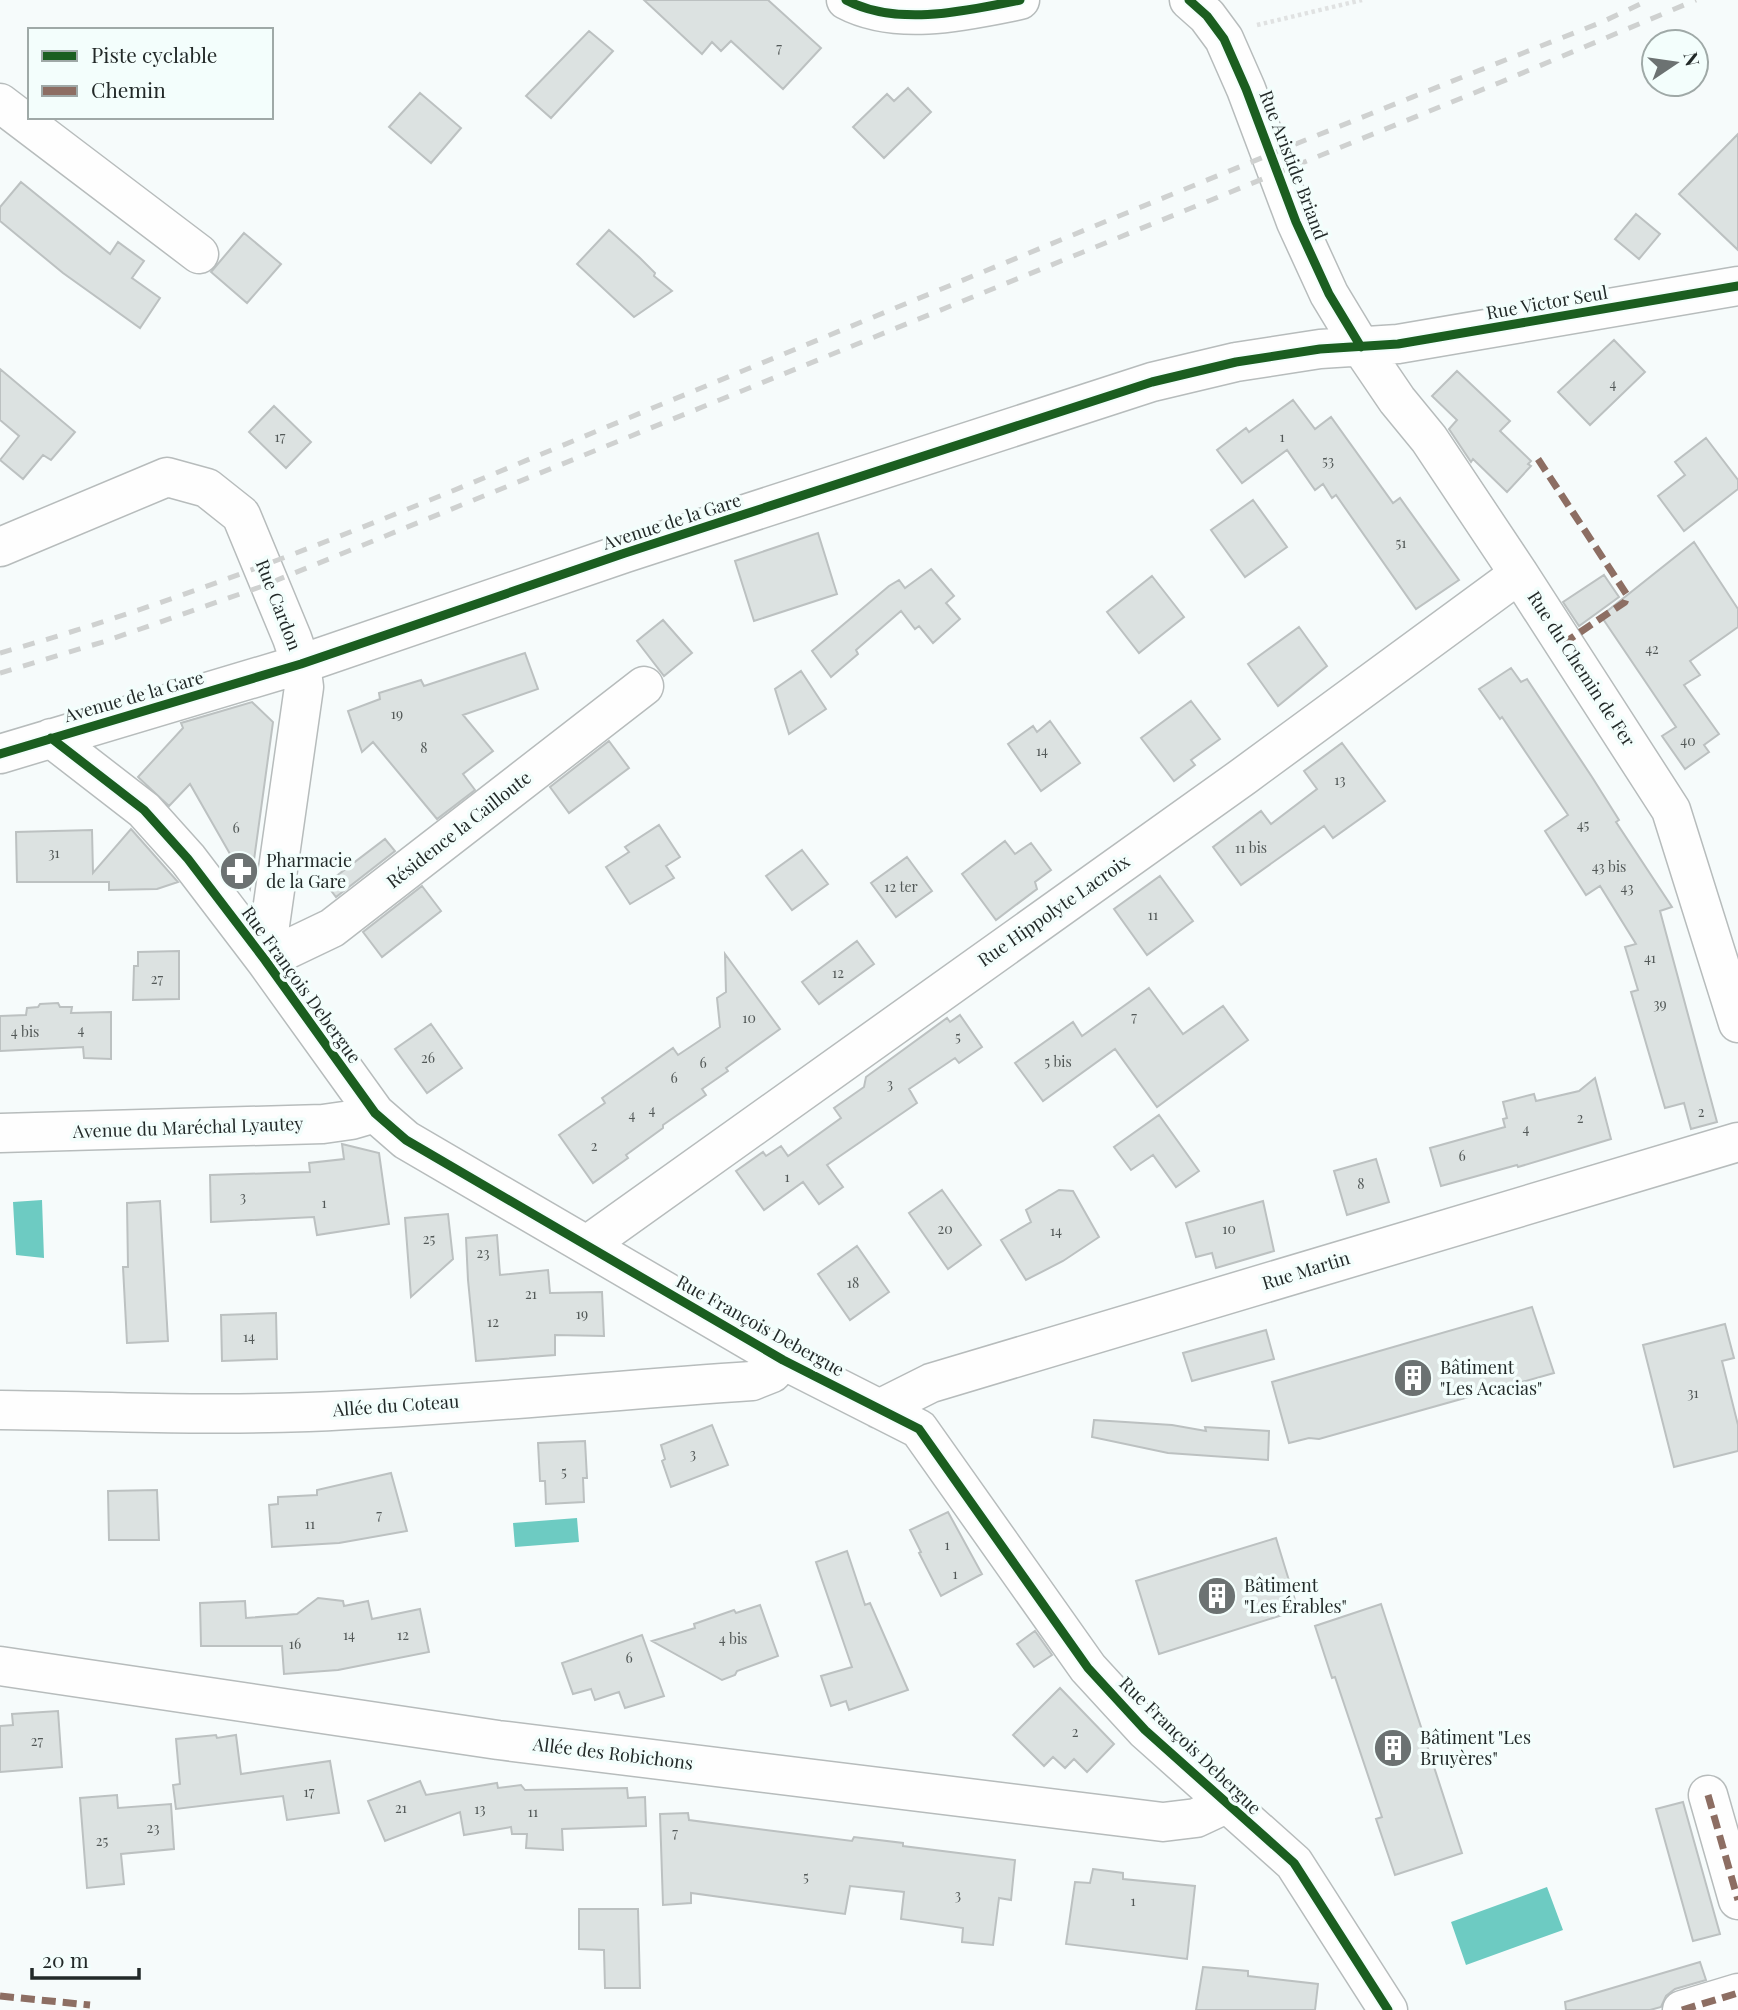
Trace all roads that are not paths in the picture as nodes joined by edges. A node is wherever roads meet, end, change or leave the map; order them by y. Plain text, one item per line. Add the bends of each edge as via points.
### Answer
1 (846, 0) edge
2 (1020, 0) edge
3 (1189, 0) edge
4 (0, 103) edge
5 (199, 254) dead end
6 (1738, 286) edge
7 (1361, 347) junction
8 (0, 547) edge
9 (1519, 574) junction
10 (300, 664) junction
11 (644, 686) dead end
12 (51, 738) junction
13 (0, 754) edge
14 (265, 960) junction
15 (1738, 1023) edge
16 (375, 1113) junction
17 (0, 1133) edge
18 (1738, 1142) edge
19 (587, 1245) junction
20 (783, 1360) junction
21 (878, 1409) junction
22 (0, 1410) edge
23 (0, 1666) edge
24 (1709, 1795) dead end
25 (1226, 1804) junction
26 (1738, 1900) edge
27 (1738, 1993) edge
28 (1388, 2010) edge
29 (1682, 2010) edge

1 - 2 street via 858,7 913,15 961,12
3 - 7 street, Rue Aristide Briand via 1224,39 1296,222 1329,294
4 - 5 street
6 - 7 street, Rue Victor Seul
7 - 9 street, Rue du Chemin de Fer
7 - 10 street, Avenue de la Gare via 1236,362 1152,382
8 - 10 street, Rue Cardon via 167,477 207,488 240,515
9 - 15 street, Rue du Chemin de Fer via 1671,810
9 - 19 street, Rue Hippolyte Lacroix
10 - 12 street, Avenue de la Gare
10 - 14 street, Rue Cardon via 304,687
11 - 14 street, Résidence la Cailloute via 332,928
12 - 13 street, Avenue de la Gare
12 - 14 street, Rue François Debergue via 144,810
14 - 16 street, Rue François Debergue
16 - 17 street, Avenue du Maréchal Lyautey via 323,1124
16 - 19 street, Rue François Debergue via 405,1140
18 - 21 street, Rue Martin via 931,1383
19 - 20 street, Rue François Debergue
20 - 21 street, Rue François Debergue
20 - 22 street, Allée du Coteau via 772,1373 752,1381 393,1407 195,1413
21 - 25 street, Rue François Debergue via 919,1429 1088,1668 1145,1730
23 - 25 street, Allée des Robichons via 498,1740 1163,1822 1196,1818
24 - 26 street
25 - 28 street, Rue François Debergue via 1294,1863
27 - 29 street

